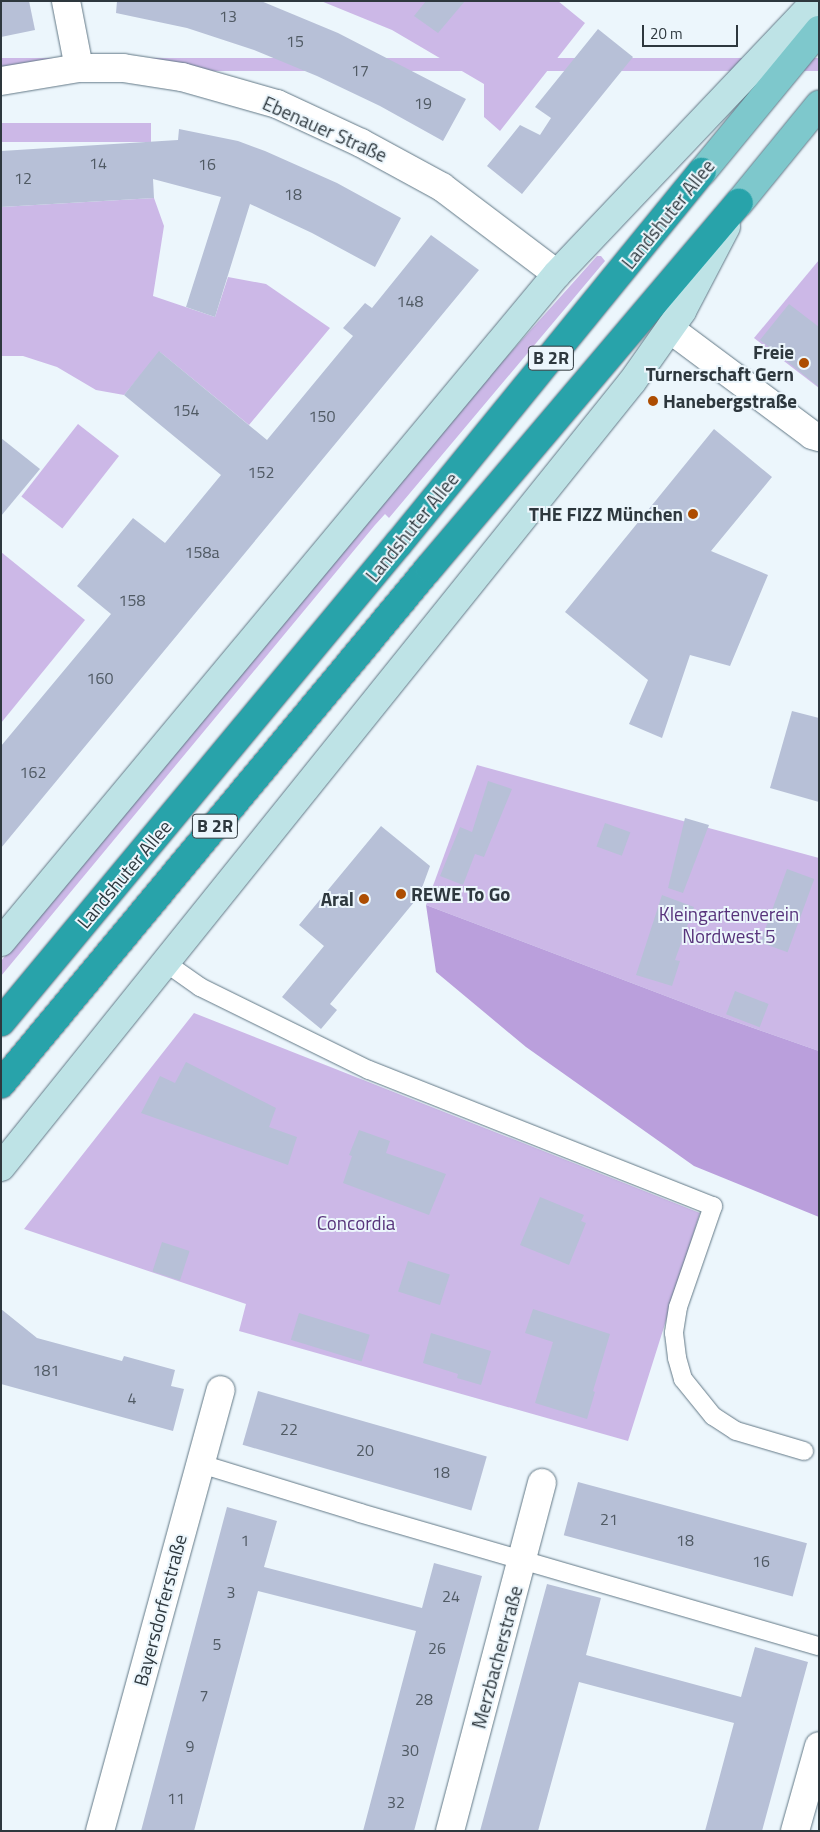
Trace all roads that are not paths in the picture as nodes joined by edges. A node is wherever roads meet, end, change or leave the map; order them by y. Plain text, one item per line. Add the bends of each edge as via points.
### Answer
1 (66, 1) edge
2 (816, 1) edge
3 (819, 30) edge
4 (79, 68) junction
5 (1, 81) edge
6 (819, 105) edge
7 (702, 172) joint
8 (739, 203) junction
9 (557, 274) junction
10 (670, 329) junction
11 (819, 437) edge
12 (1, 942) edge
13 (166, 963) junction
14 (1, 1022) edge
15 (1, 1084) edge
16 (1, 1166) edge
17 (221, 1390) dead end
18 (804, 1451) dead end
19 (201, 1464) junction
20 (542, 1483) dead end
21 (523, 1560) junction
22 (819, 1646) edge
23 (819, 1746) edge
24 (100, 1831) edge
25 (450, 1831) edge
26 (796, 1831) edge

1 - 4 street
2 - 9 main road, Landshuter Allee
3 - 7 main road, Landshuter Allee / B 2R
4 - 5 street, Ebenauer Straße
4 - 9 street, Ebenauer Straße via 123,68 182,77 277,104 361,143 442,187
6 - 8 main road, Landshuter Allee / B 2R
7 - 14 highway, Landshuter Allee / B 2R
8 - 10 main road, Landshuter Allee
8 - 15 highway, Landshuter Allee / B 2R via 423,576
9 - 12 main road, Landshuter Allee
10 - 11 street
10 - 13 main road, Landshuter Allee via 632,382
13 - 16 main road, Landshuter Allee
13 - 18 lane via 200,987 369,1070 713,1206 678,1307 674,1333 683,1380 713,1416 736,1430
17 - 19 street, Bayersdorferstraße
19 - 21 lane
19 - 24 street, Bayersdorferstraße
20 - 21 street, Merzbacherstraße
21 - 22 lane
21 - 25 street, Merzbacherstraße
23 - 26 street

